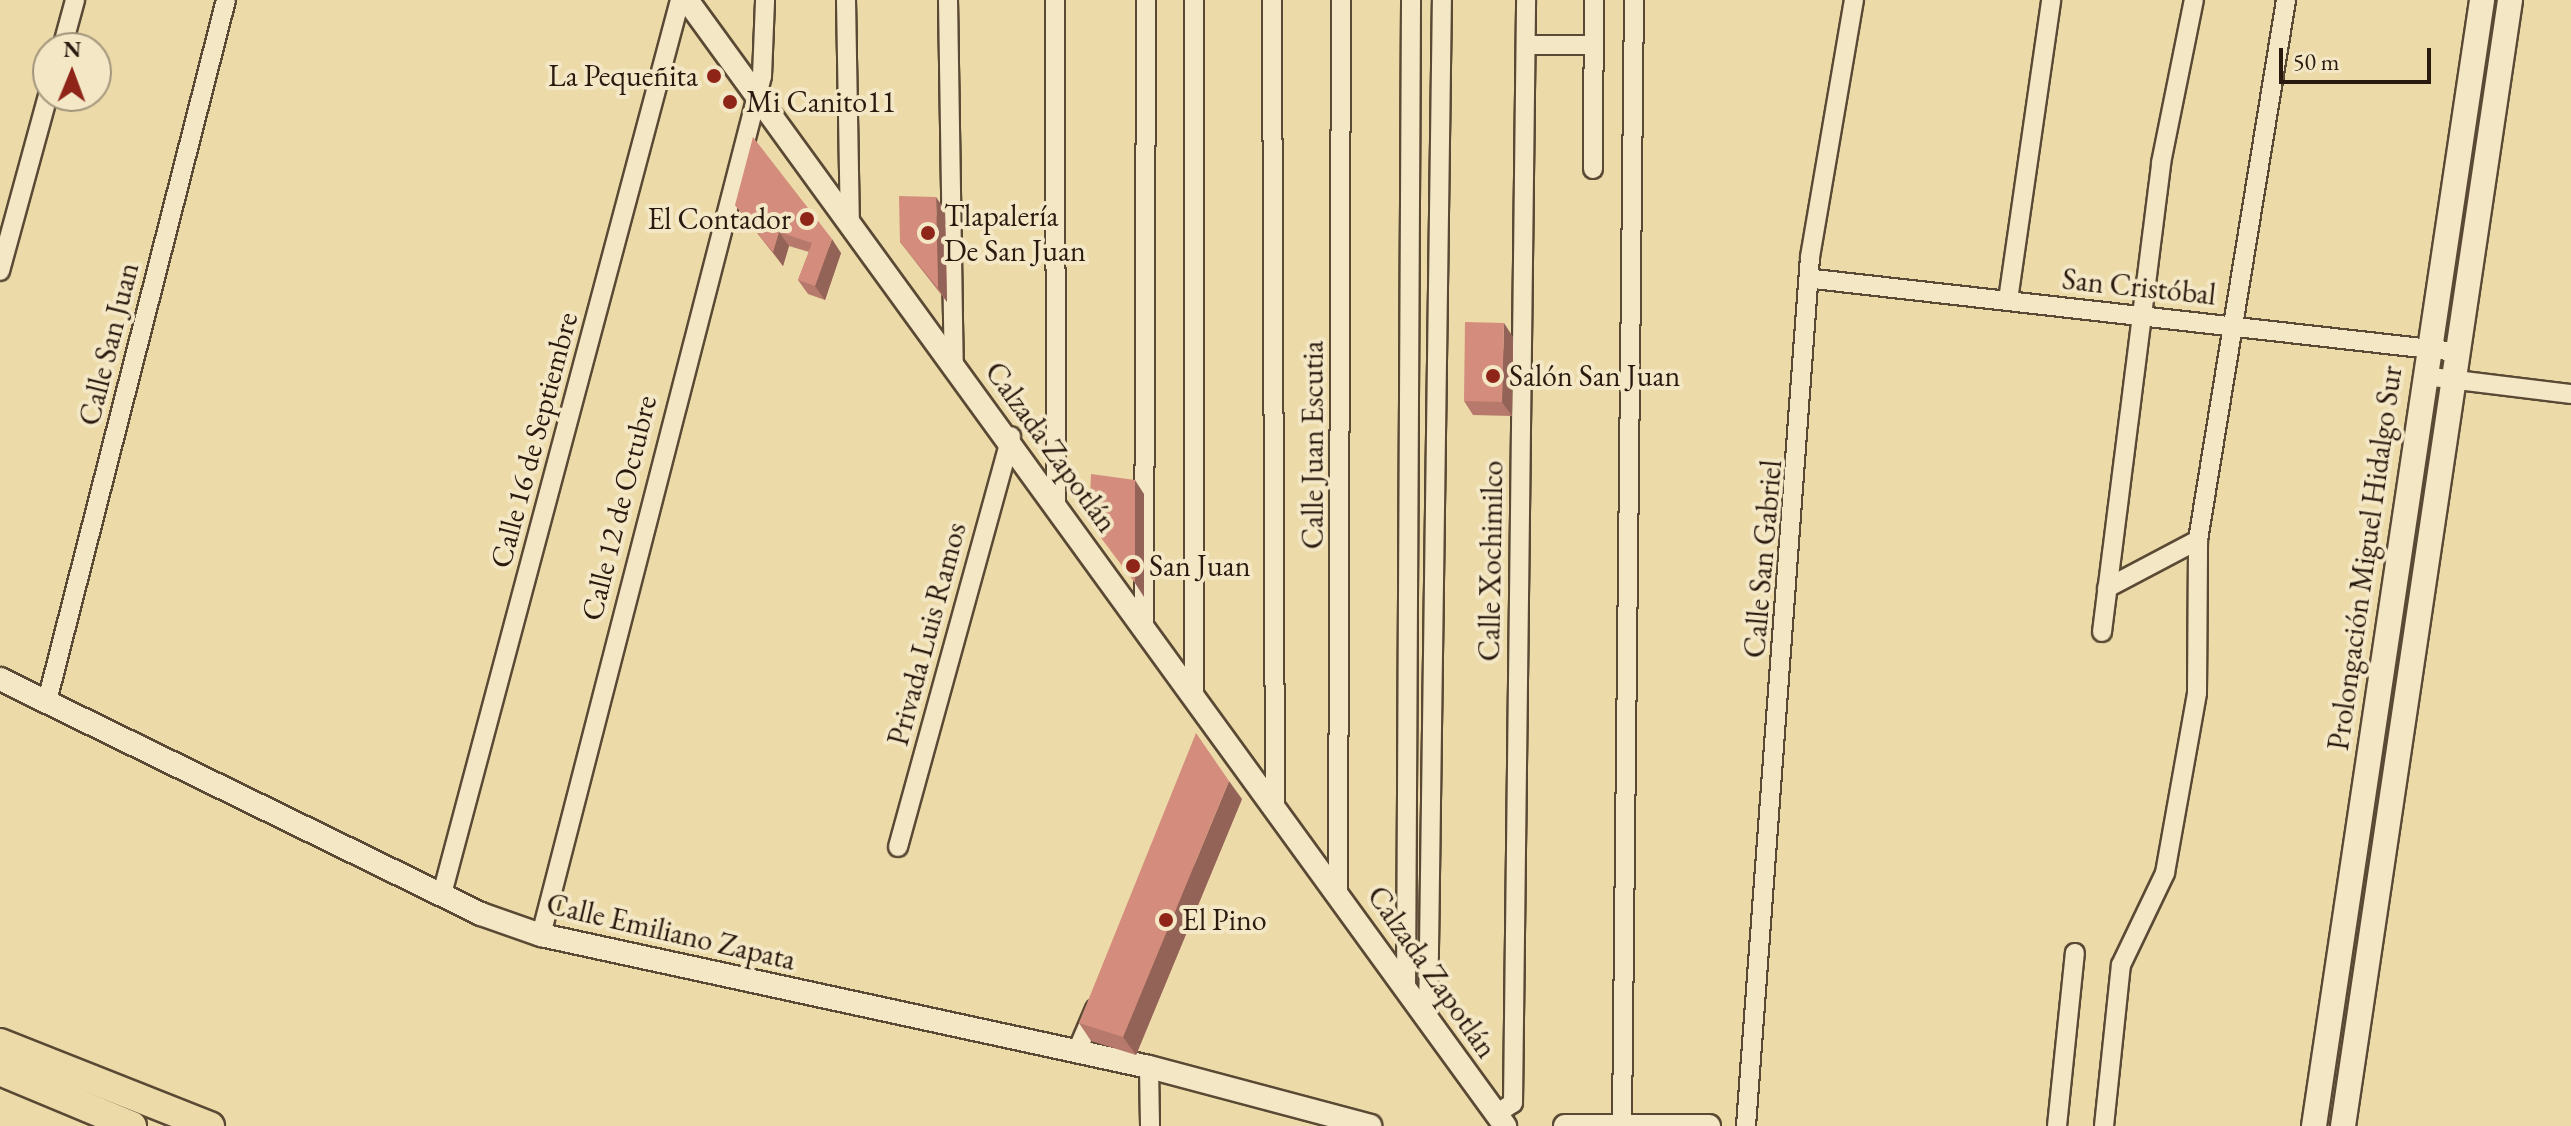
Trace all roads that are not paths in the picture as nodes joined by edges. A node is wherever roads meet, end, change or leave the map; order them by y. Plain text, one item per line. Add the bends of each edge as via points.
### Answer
1 (75, 0) edge
2 (226, 0) edge
3 (680, 0) edge
4 (687, 0) edge
5 (765, 0) edge
6 (846, 0) edge
7 (948, 0) edge
8 (1055, 0) edge
9 (1146, 0) edge
10 (1194, 0) edge
11 (1272, 0) edge
12 (1341, 0) edge
13 (1411, 0) edge
14 (1442, 0) edge
15 (1526, 0) edge
16 (1594, 0) edge
17 (1634, 0) edge
18 (1854, 0) edge
19 (2051, 0) edge
20 (2194, 0) edge
21 (2286, 0) edge
22 (2482, 0) edge
23 (2510, 0) edge
24 (66, 32) edge
25 (1526, 45) junction
26 (1593, 45) junction
27 (754, 95) junction
28 (44, 112) edge
29 (1593, 169) dead end
30 (850, 225) junction
31 (0, 271) edge
32 (1814, 279) junction
33 (2008, 300) junction
34 (2141, 315) junction
35 (2234, 325) junction
36 (2428, 349) junction
37 (2457, 352) junction
38 (954, 364) junction
39 (2424, 376) junction
40 (2452, 379) junction
41 (2571, 394) edge
42 (1011, 436) junction
43 (1056, 503) junction
44 (2198, 540) junction
45 (2107, 588) junction
46 (1144, 631) junction
47 (2102, 632) dead end
48 (0, 679) edge
49 (1194, 695) junction
50 (47, 701) junction
51 (1215, 724) junction
52 (1203, 753) edge
53 (1275, 803) junction
54 (898, 847) dead end
55 (1338, 890) junction
56 (442, 894) junction
57 (541, 935) junction
58 (2075, 953) dead end
59 (1406, 992) junction
60 (1101, 994) edge
61 (1428, 1022) junction
62 (0, 1043) edge
63 (1077, 1051) junction
64 (1149, 1067) junction
65 (0, 1071) edge
66 (114, 1090) junction
67 (1500, 1120) edge
68 (1622, 1124) junction
69 (1358, 1125) edge
70 (132, 1126) edge
71 (192, 1126) edge
72 (210, 1126) edge
73 (1150, 1126) edge
74 (1565, 1126) edge
75 (1709, 1126) edge
76 (1746, 1126) edge
77 (2057, 1126) edge
78 (2104, 1126) edge
79 (2314, 1126) edge
80 (2343, 1126) edge

1 - 24 street
2 - 50 street, Calle San Juan
3 - 56 street, Calle 16 de Septiembre
4 - 27 street, Calzada Zapotlán
5 - 27 street, Calle 12 de Octubre via 762,76
6 - 30 street
7 - 38 street
8 - 43 street
9 - 46 street
10 - 49 street
11 - 53 street
12 - 55 street, Calle Juan Escutia
13 - 59 street
14 - 61 street
15 - 25 street, Calle Xochimilco
16 - 26 street
17 - 68 street
18 - 32 street, Calle San Gabriel via 1810,257
19 - 33 street
20 - 34 street
21 - 35 street
22 - 36 main road, Prolongación Miguel Hidalgo Sur
23 - 37 main road, Prolongación Miguel Hidalgo Sur
25 - 26 street
25 - 67 street, Calle Xochimilco via 1513,1103
26 - 29 street
27 - 30 street, Calzada Zapotlán
27 - 57 street, Calle 12 de Octubre
28 - 31 street
30 - 38 street, Calzada Zapotlán
32 - 33 street, San Cristóbal
32 - 76 street, Calle San Gabriel
33 - 34 street, San Cristóbal
34 - 35 street, San Cristóbal
34 - 45 street
35 - 36 street, San Cristóbal
35 - 44 street
36 - 37 street, San Cristóbal
36 - 39 main road, Prolongación Miguel Hidalgo Sur
37 - 40 main road, Prolongación Miguel Hidalgo Sur
38 - 42 street, Calzada Zapotlán
39 - 40 street
39 - 79 main road, Prolongación Miguel Hidalgo Sur
40 - 41 street
40 - 80 main road, Prolongación Miguel Hidalgo Sur
42 - 43 street, Calzada Zapotlán
42 - 54 street, Privada Luis Ramos
43 - 46 street, Calzada Zapotlán
44 - 45 street
44 - 78 street via 2197,693 2165,873 2121,965
45 - 47 street
46 - 49 street, Calzada Zapotlán
48 - 50 street, Calle Emiliano Zapata
49 - 51 street, Calzada Zapotlán
50 - 56 street, Calle Emiliano Zapata
51 - 52 street
51 - 53 street, Calzada Zapotlán
53 - 55 street, Calzada Zapotlán
55 - 59 street, Calzada Zapotlán
56 - 57 street, Calle Emiliano Zapata
57 - 63 street, Calle Emiliano Zapata
58 - 77 street
59 - 61 street, Calzada Zapotlán
60 - 63 street
61 - 67 street, Calzada Zapotlán
62 - 66 highway
63 - 64 street, Calle Emiliano Zapata
64 - 69 street, Calle Emiliano Zapata
64 - 73 street
65 - 70 highway
66 - 71 highway
66 - 72 highway
68 - 74 street
68 - 75 street

